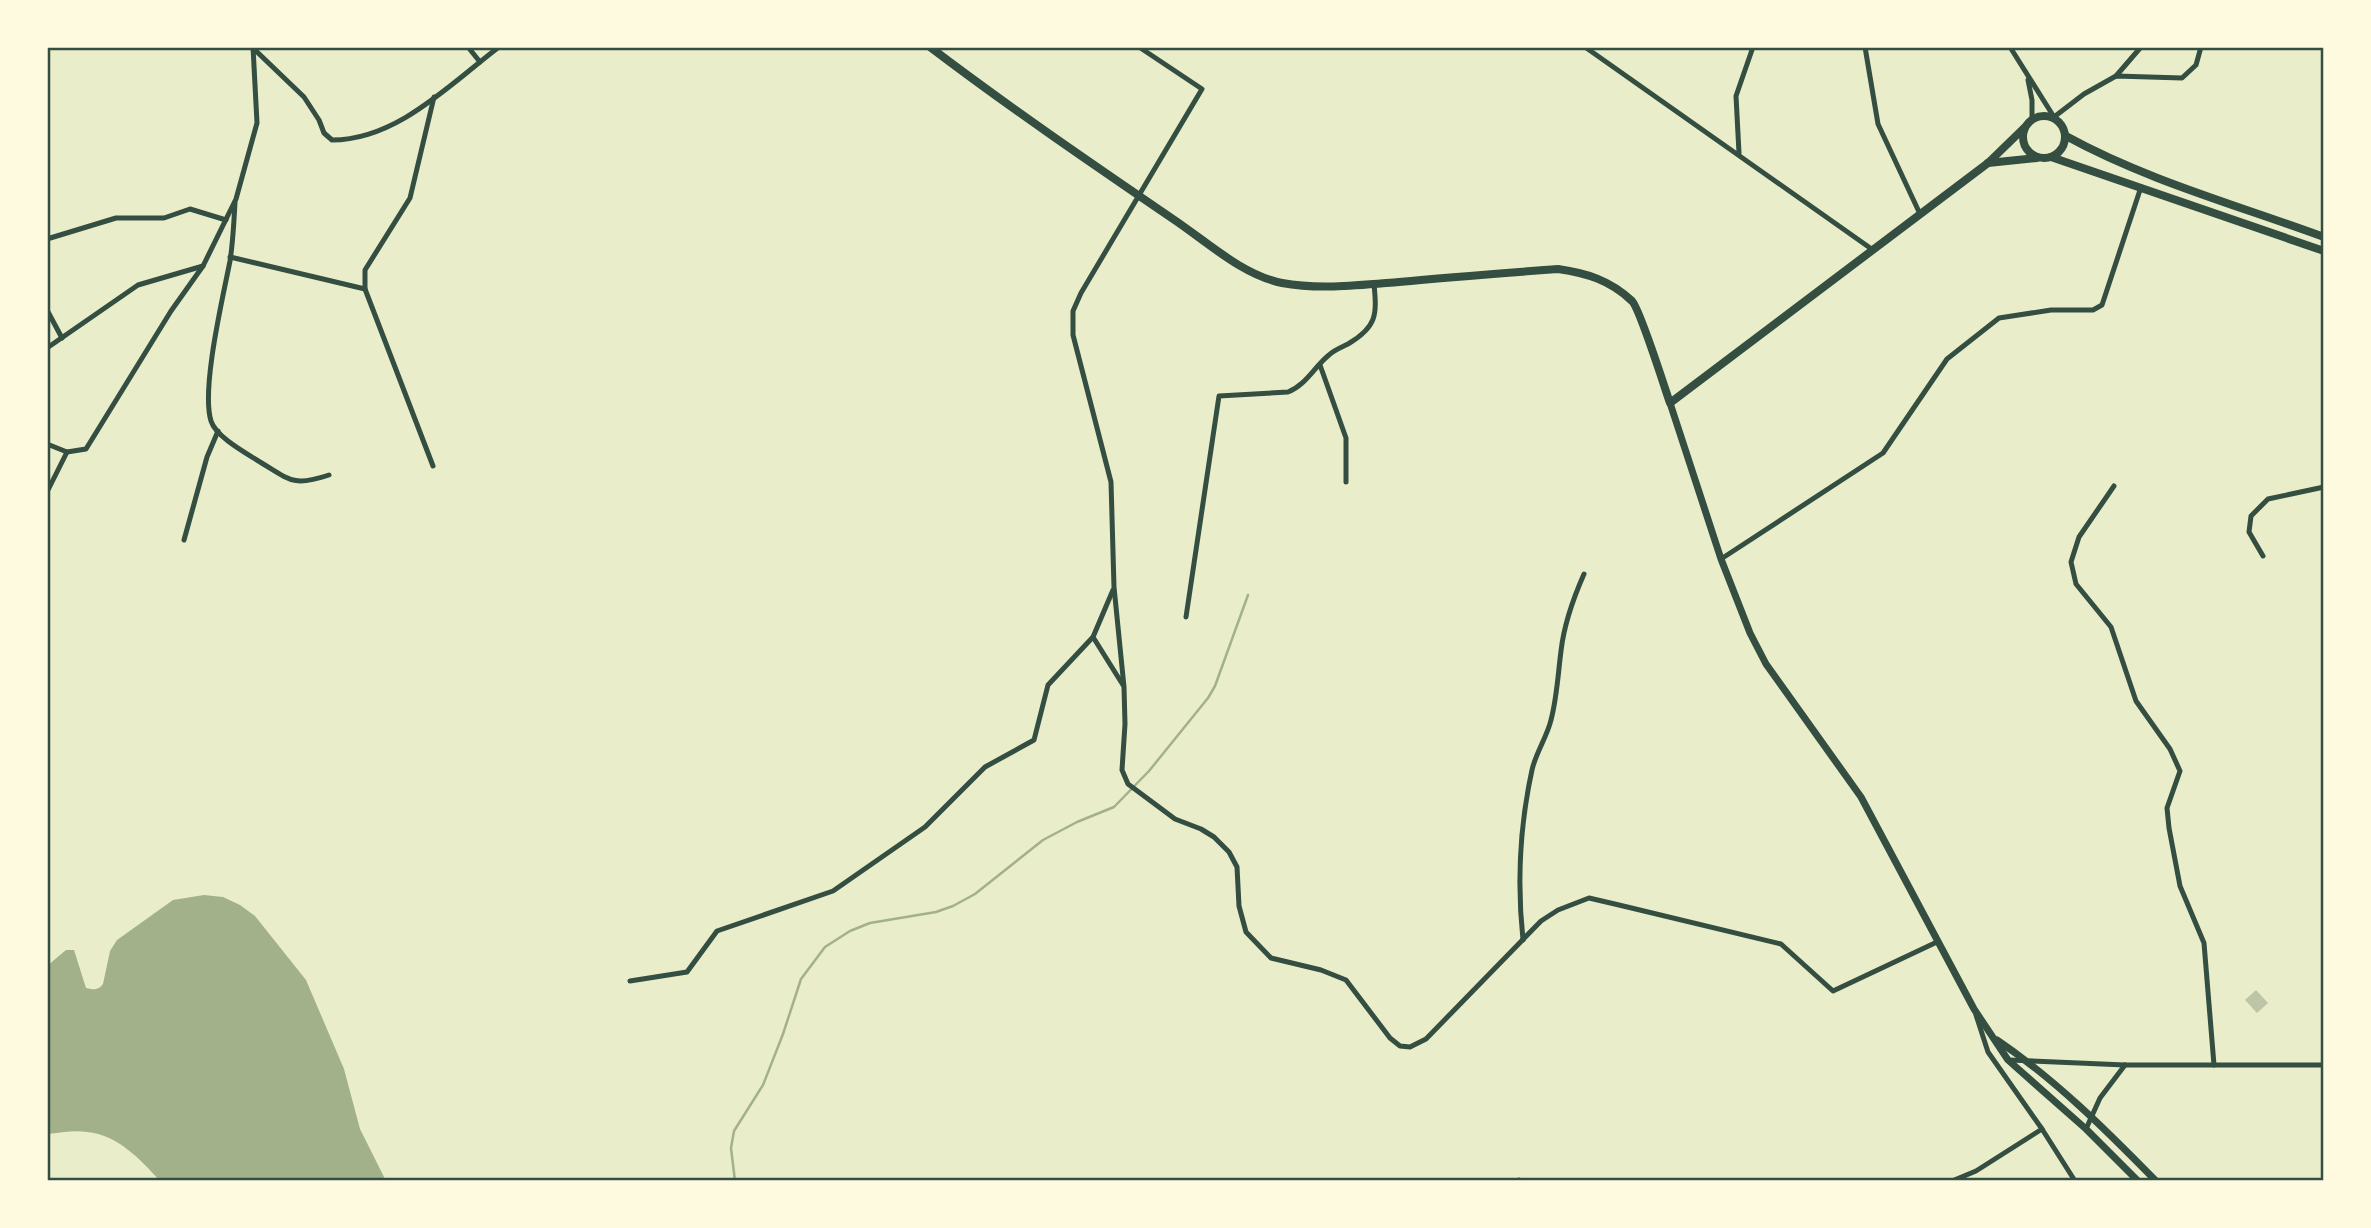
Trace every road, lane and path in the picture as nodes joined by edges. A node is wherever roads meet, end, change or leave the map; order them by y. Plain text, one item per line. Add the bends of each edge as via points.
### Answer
1 (468, 47) edge
2 (499, 47) edge
3 (930, 47) edge
4 (1139, 47) edge
5 (1585, 47) edge
6 (1753, 47) edge
7 (1865, 47) edge
8 (2010, 47) edge
9 (2140, 47) edge
10 (2201, 47) edge
11 (480, 62) junction
12 (2116, 76) junction
13 (2027, 77) junction
14 (434, 97) junction
15 (2054, 117) junction
16 (2032, 118) junction
17 (2024, 128) junction
18 (2066, 136) junction
19 (1739, 154) junction
20 (2048, 158) junction
21 (1988, 163) junction
22 (2141, 187) junction
23 (1138, 195) junction
24 (236, 199) junction
25 (1920, 214) junction
26 (226, 220) junction
27 (2324, 237) edge
28 (47, 239) edge
29 (1873, 250) junction
30 (2324, 251) edge
31 (230, 257) junction
32 (203, 266) junction
33 (1374, 284) junction
34 (365, 289) junction
35 (47, 310) edge
36 (62, 338) junction
37 (47, 348) edge
38 (1320, 365) junction
39 (1670, 403) junction
40 (218, 431) junction
41 (47, 444) edge
42 (67, 452) junction
43 (433, 466) dead end
44 (329, 475) dead end
45 (1346, 482) dead end
46 (2114, 486) dead end
47 (2324, 487) edge
48 (47, 492) edge
49 (184, 540) dead end
50 (2263, 556) dead end
51 (1721, 559) junction
52 (1584, 574) dead end
53 (1114, 587) junction
54 (1186, 617) dead end
55 (1093, 637) junction
56 (1124, 687) junction
57 (1523, 940) junction
58 (1937, 942) junction
59 (630, 981) dead end
60 (1974, 1009) junction
61 (1993, 1038) junction
62 (2008, 1060) junction
63 (2027, 1061) junction
64 (2125, 1065) junction
65 (2214, 1065) junction
66 (2324, 1065) edge
67 (2091, 1116) junction
68 (2042, 1129) junction
69 (2086, 1129) junction
70 (1952, 1181) edge
71 (2075, 1181) edge
72 (2138, 1181) edge
73 (2156, 1181) edge

1 - 11 street
2 - 11 street
3 - 23 main road
4 - 23 street via 1202,89
5 - 19 street
6 - 19 street via 1737,96
7 - 25 street via 1878,124
8 - 13 street
9 - 12 street
10 - 12 street via 2196,65 2182,78
11 - 14 street
12 - 15 street
13 - 15 street
13 - 16 street
14 - 24 street via 403,121 331,140 304,97 253,47 257,123
14 - 34 street via 410,198 365,270
15 - 16 main road
15 - 18 main road
16 - 17 main road
17 - 20 main road via 2026,148 2037,157
17 - 21 main road
18 - 20 main road via 2059,152
18 - 27 main road via 2142,171
19 - 29 street
20 - 21 main road
20 - 22 main road
21 - 25 main road
22 - 30 main road
22 - 51 street via 2102,305 2093,310 2051,310 1999,318 1947,359 1882,453
23 - 33 main road via 1264,277 1306,285
23 - 53 street via 1073,311 1073,335 1111,482
24 - 26 street
24 - 31 street
25 - 29 main road
26 - 28 street via 190,209 164,218 116,218
26 - 32 street
29 - 39 main road
31 - 34 street
31 - 40 street via 208,406
32 - 36 street via 138,285
32 - 42 street via 86,449
33 - 38 street via 1376,307 1366,334
33 - 39 main road via 1558,269 1600,278 1634,303
34 - 43 street
35 - 36 street
36 - 37 street
38 - 45 street via 1346,438
38 - 54 street via 1289,392 1219,396
39 - 51 street
40 - 44 street via 292,482
40 - 49 street
41 - 42 street
42 - 48 street
46 - 65 street via 2079,537 2071,562 2076,584 2111,627 2136,701 2180,771 2167,808 2169,828 2180,886 2204,943
47 - 50 street via 2268,499 2251,516 2249,532
51 - 58 street via 1766,664 1861,797
52 - 57 street via 1572,601 1551,723 1533,766 1525,808 1520,906
53 - 55 street
53 - 56 street
55 - 56 street
55 - 59 street via 1048,685 1034,740 985,767 925,828 833,891 717,931 687,972
56 - 57 street via 1122,770 1128,784 1175,819 1213,837 1229,852 1237,867 1246,932 1258,946 1271,958 1346,980 1400,1046 1426,1038
57 - 58 street via 1558,910 1589,898 1781,944 1833,992
58 - 60 street
60 - 61 street
60 - 68 street via 1989,1052
61 - 62 street
61 - 63 street
62 - 63 street
62 - 69 street
63 - 64 street
63 - 67 street
64 - 65 street
64 - 67 street
65 - 66 street
67 - 69 street
67 - 73 street
68 - 70 street
68 - 71 street
69 - 72 street

